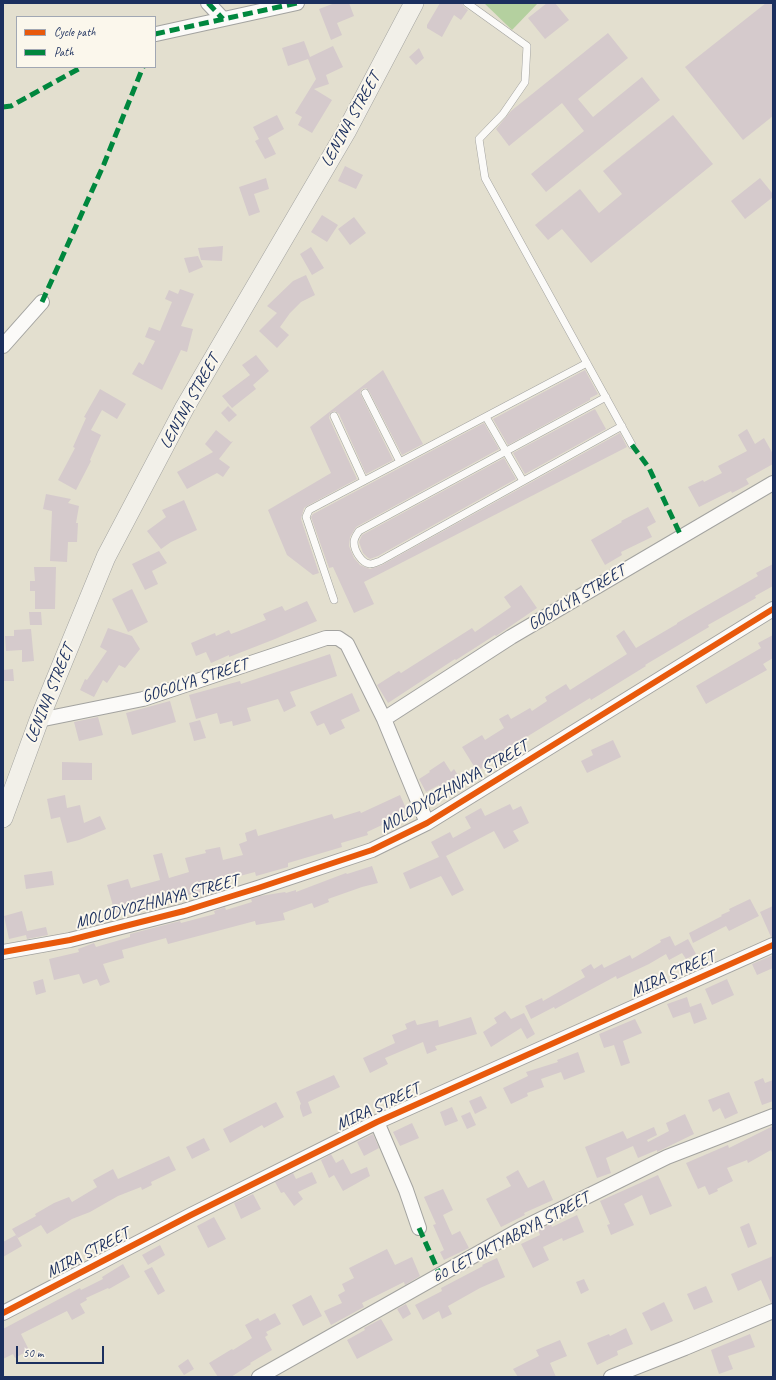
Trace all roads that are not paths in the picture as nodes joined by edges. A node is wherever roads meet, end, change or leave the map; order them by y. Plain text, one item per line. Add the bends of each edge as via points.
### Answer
1 (208, 3) edge
2 (298, 3) edge
3 (414, 3) edge
4 (467, 3) edge
5 (223, 19) junction
6 (156, 34) dead end
7 (42, 302) dead end
8 (3, 346) edge
9 (587, 363) junction
10 (365, 392) dead end
11 (606, 397) junction
12 (334, 416) dead end
13 (486, 416) junction
14 (622, 426) junction
15 (632, 445) dead end
16 (506, 451) junction
17 (400, 462) junction
18 (364, 481) junction
19 (523, 481) junction
20 (773, 483) edge
21 (334, 600) dead end
22 (773, 609) edge
23 (384, 719) junction
24 (39, 720) junction
25 (3, 818) edge
26 (427, 823) junction
27 (773, 945) edge
28 (3, 952) edge
29 (773, 1116) edge
30 (377, 1122) junction
31 (419, 1228) dead end
32 (773, 1311) edge
33 (3, 1313) edge
34 (259, 1377) edge
35 (611, 1377) edge

1 - 5 street
2 - 5 street
3 - 24 main road, LENINA STREET via 346,132 186,407 106,556
4 - 9 lane via 527,46 525,82 503,114 479,139 485,178
5 - 6 street
7 - 8 street
9 - 11 lane
9 - 13 lane
10 - 17 lane
11 - 14 lane
11 - 16 lane
12 - 18 lane
13 - 16 lane
13 - 17 lane
14 - 15 lane
14 - 19 lane
16 - 19 lane
16 - 19 lane via 359,531 354,543 359,557 371,564 380,561
17 - 18 lane
18 - 21 lane via 309,510 306,517
20 - 23 street, GOGOLYA STREET via 511,637
22 - 26 street, MOLODYOZHNAYA STREET
23 - 24 street, GOGOLYA STREET via 347,644 338,638 326,638 144,699
23 - 26 street
24 - 25 main road, LENINA STREET
26 - 28 street, MOLODYOZHNAYA STREET via 372,850 251,891 70,940
27 - 30 street, MIRA STREET
29 - 34 street, 60 LET OKTYABRYA STREET via 667,1157 521,1229
30 - 31 street
30 - 33 street, MIRA STREET
32 - 35 street

